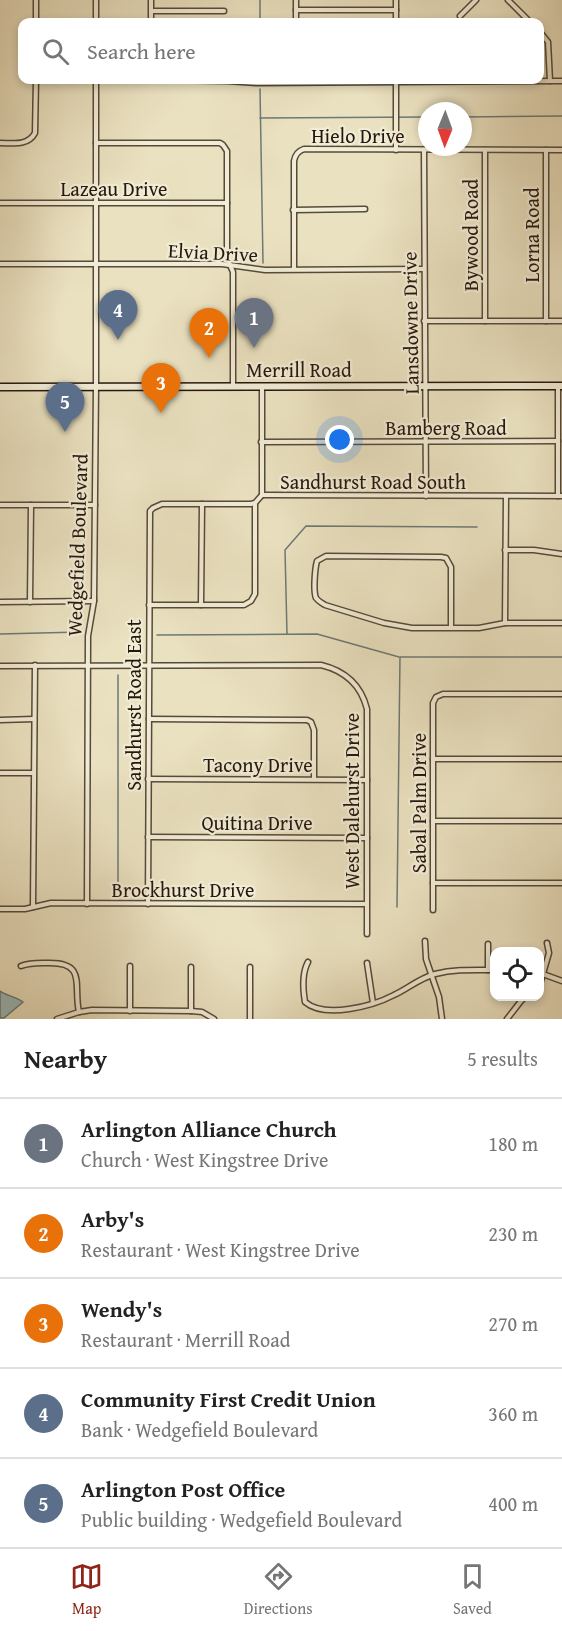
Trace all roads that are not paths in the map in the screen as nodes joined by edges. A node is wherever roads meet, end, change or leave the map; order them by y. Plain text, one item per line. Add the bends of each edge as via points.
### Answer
1 (36, 0) edge
2 (96, 0) edge
3 (152, 0) edge
4 (296, 0) edge
5 (396, 0) edge
6 (476, 0) edge
7 (508, 0) edge
8 (296, 10) junction
9 (396, 10) junction
10 (152, 11) junction
11 (224, 11) dead end
12 (460, 16) dead end
13 (36, 18) edge
14 (96, 18) edge
15 (151, 18) edge
16 (296, 18) edge
17 (396, 18) edge
18 (526, 18) edge
19 (544, 37) edge
20 (544, 81) edge
21 (550, 81) junction
22 (562, 81) edge
23 (36, 84) edge
24 (96, 84) edge
25 (396, 84) edge
26 (0, 143) edge
27 (96, 143) junction
28 (396, 150) junction
29 (418, 150) edge
30 (472, 150) edge
31 (485, 150) junction
32 (546, 150) junction
33 (562, 150) edge
34 (424, 156) edge
35 (0, 203) edge
36 (96, 203) junction
37 (227, 204) junction
38 (365, 209) dead end
39 (293, 210) junction
40 (0, 264) edge
41 (96, 264) junction
42 (231, 265) junction
43 (294, 269) junction
44 (424, 269) junction
45 (424, 321) junction
46 (485, 321) junction
47 (546, 321) junction
48 (562, 321) edge
49 (96, 386) junction
50 (233, 386) junction
51 (262, 386) junction
52 (425, 386) junction
53 (560, 386) edge
54 (0, 387) edge
55 (558, 441) junction
56 (261, 442) junction
57 (426, 442) junction
58 (262, 495) junction
59 (426, 496) junction
60 (506, 496) junction
61 (560, 496) edge
62 (255, 503) junction
63 (202, 504) junction
64 (0, 505) edge
65 (31, 505) junction
66 (95, 505) junction
67 (153, 508) joint
68 (506, 550) junction
69 (562, 554) edge
70 (94, 601) junction
71 (0, 602) edge
72 (30, 602) junction
73 (149, 605) junction
74 (201, 605) junction
75 (505, 623) junction
76 (562, 623) edge
77 (452, 628) junction
78 (34, 665) junction
79 (88, 665) junction
80 (149, 665) junction
81 (0, 666) edge
82 (562, 694) edge
83 (149, 719) junction
84 (0, 720) edge
85 (33, 720) junction
86 (433, 759) junction
87 (562, 759) edge
88 (0, 773) edge
89 (33, 773) junction
90 (148, 779) junction
91 (314, 779) junction
92 (367, 780) junction
93 (433, 821) junction
94 (562, 821) edge
95 (148, 837) junction
96 (367, 838) junction
97 (433, 883) junction
98 (562, 883) edge
99 (87, 904) junction
100 (148, 904) junction
101 (366, 904) junction
102 (33, 907) junction
103 (0, 909) edge
104 (433, 910) dead end
105 (367, 934) dead end
106 (425, 941) dead end
107 (488, 944) dead end
108 (547, 944) dead end
109 (308, 962) dead end
110 (367, 963) dead end
111 (21, 966) dead end
112 (130, 966) dead end
113 (191, 967) dead end
114 (250, 967) dead end
115 (544, 968) edge
116 (488, 970) joint
117 (431, 975) junction
118 (544, 975) edge
119 (562, 981) edge
120 (521, 1001) edge
121 (373, 1003) junction
122 (130, 1011) junction
123 (191, 1011) junction
124 (79, 1012) junction
125 (57, 1019) edge
126 (213, 1019) edge
127 (250, 1019) edge
128 (442, 1019) edge
129 (507, 1019) edge

1 - 13 street
2 - 14 street
3 - 10 street
4 - 8 street
5 - 9 street
6 - 12 street
7 - 18 street
8 - 9 street
8 - 16 street
9 - 17 street
10 - 11 street
10 - 15 street
19 - 21 street via 548,42
20 - 21 street
21 - 22 street
23 - 26 street via 35,133 30,141
24 - 27 street, Wedgefield Boulevard
25 - 28 street
27 - 36 street, Wedgefield Boulevard
27 - 37 street via 220,143 227,151
28 - 29 street, Hielo Drive
28 - 39 street, Hielo Drive via 298,152 294,161
30 - 31 street, Hielo Drive
31 - 32 street, Hielo Drive
31 - 46 street, Bywood Road
32 - 33 street, Hielo Drive
32 - 47 street, Lorna Road
34 - 44 street, Lansdowne Drive
35 - 36 street, Lazeau Drive
36 - 37 street, Lazeau Drive
36 - 41 street, Wedgefield Boulevard
37 - 42 street via 227,258
38 - 39 street
39 - 43 street
40 - 41 street, Elvia Drive
41 - 42 street, Elvia Drive
41 - 49 street, Wedgefield Boulevard
42 - 43 street, Elvia Drive
42 - 50 street
43 - 44 street, Elvia Drive
44 - 45 street, Lansdowne Drive
45 - 46 street
45 - 52 street, Lansdowne Drive
46 - 47 street
47 - 48 street
49 - 50 main road, Merrill Road
49 - 54 main road, Merrill Road
49 - 66 street, Wedgefield Boulevard
50 - 51 main road, Merrill Road
51 - 52 main road, Merrill Road
51 - 56 street
52 - 53 main road, Merrill Road
52 - 57 street, Lansdowne Drive
53 - 55 street
55 - 57 street, Bamberg Road
55 - 61 street
56 - 57 street, Bamberg Road
56 - 58 street
57 - 59 street, Lansdowne Drive
58 - 59 street, Sandhurst Road South
58 - 62 street, Sandhurst Road South
59 - 60 street, Sandhurst Road South
60 - 61 street, Sandhurst Road South
60 - 68 street
62 - 63 street, Sandhurst Road South
62 - 74 street via 255,594 244,605
63 - 67 street, Sandhurst Road South via 162,504
63 - 74 street
64 - 65 street
65 - 66 street
65 - 72 street
66 - 70 street, Wedgefield Boulevard
67 - 73 street, Sandhurst Road East via 149,516
68 - 69 street
68 - 75 street
70 - 72 street
70 - 79 street, Wedgefield Boulevard
71 - 72 street
73 - 74 street
73 - 80 street, Sandhurst Road East
75 - 76 street
75 - 77 street
77 - 77 street via 451,567 441,556 326,556 315,565 315,593 325,605 384,623
78 - 79 street
78 - 81 street
78 - 85 street
79 - 80 street
79 - 99 street, Wedgefield Boulevard
80 - 83 street, Sandhurst Road East
80 - 92 street, West Dalehurst Drive via 321,665 339,671 360,689 367,709
82 - 86 street, Sabal Palm Drive via 436,697
83 - 90 street, Sandhurst Road East
83 - 91 street via 304,719 314,730
84 - 85 street
85 - 89 street
86 - 87 street
86 - 93 street, Sabal Palm Drive
88 - 89 street
89 - 102 street
90 - 91 street, Tacony Drive
90 - 95 street, Sandhurst Road East
91 - 92 street, Tacony Drive
92 - 96 street, West Dalehurst Drive
93 - 94 street
93 - 97 street, Sabal Palm Drive
95 - 96 street, Quitina Drive
95 - 100 street, Sandhurst Road East
96 - 101 street, West Dalehurst Drive
97 - 98 street
97 - 104 street, Sabal Palm Drive
99 - 100 street, Brockhurst Drive
99 - 102 street, Brockhurst Drive
100 - 101 street, Brockhurst Drive
101 - 105 street, West Dalehurst Drive
102 - 103 street, Brockhurst Drive
106 - 117 street
107 - 116 street
108 - 115 street via 549,953
109 - 121 street via 304,969 304,997 310,1006 342,1010
110 - 121 street
111 - 124 street via 69,965 76,976
112 - 122 street
113 - 123 street
114 - 127 street
116 - 117 street via 452,970
117 - 121 street
117 - 128 street
118 - 119 street
120 - 129 street
122 - 123 street
122 - 124 street
123 - 126 street
124 - 125 street

